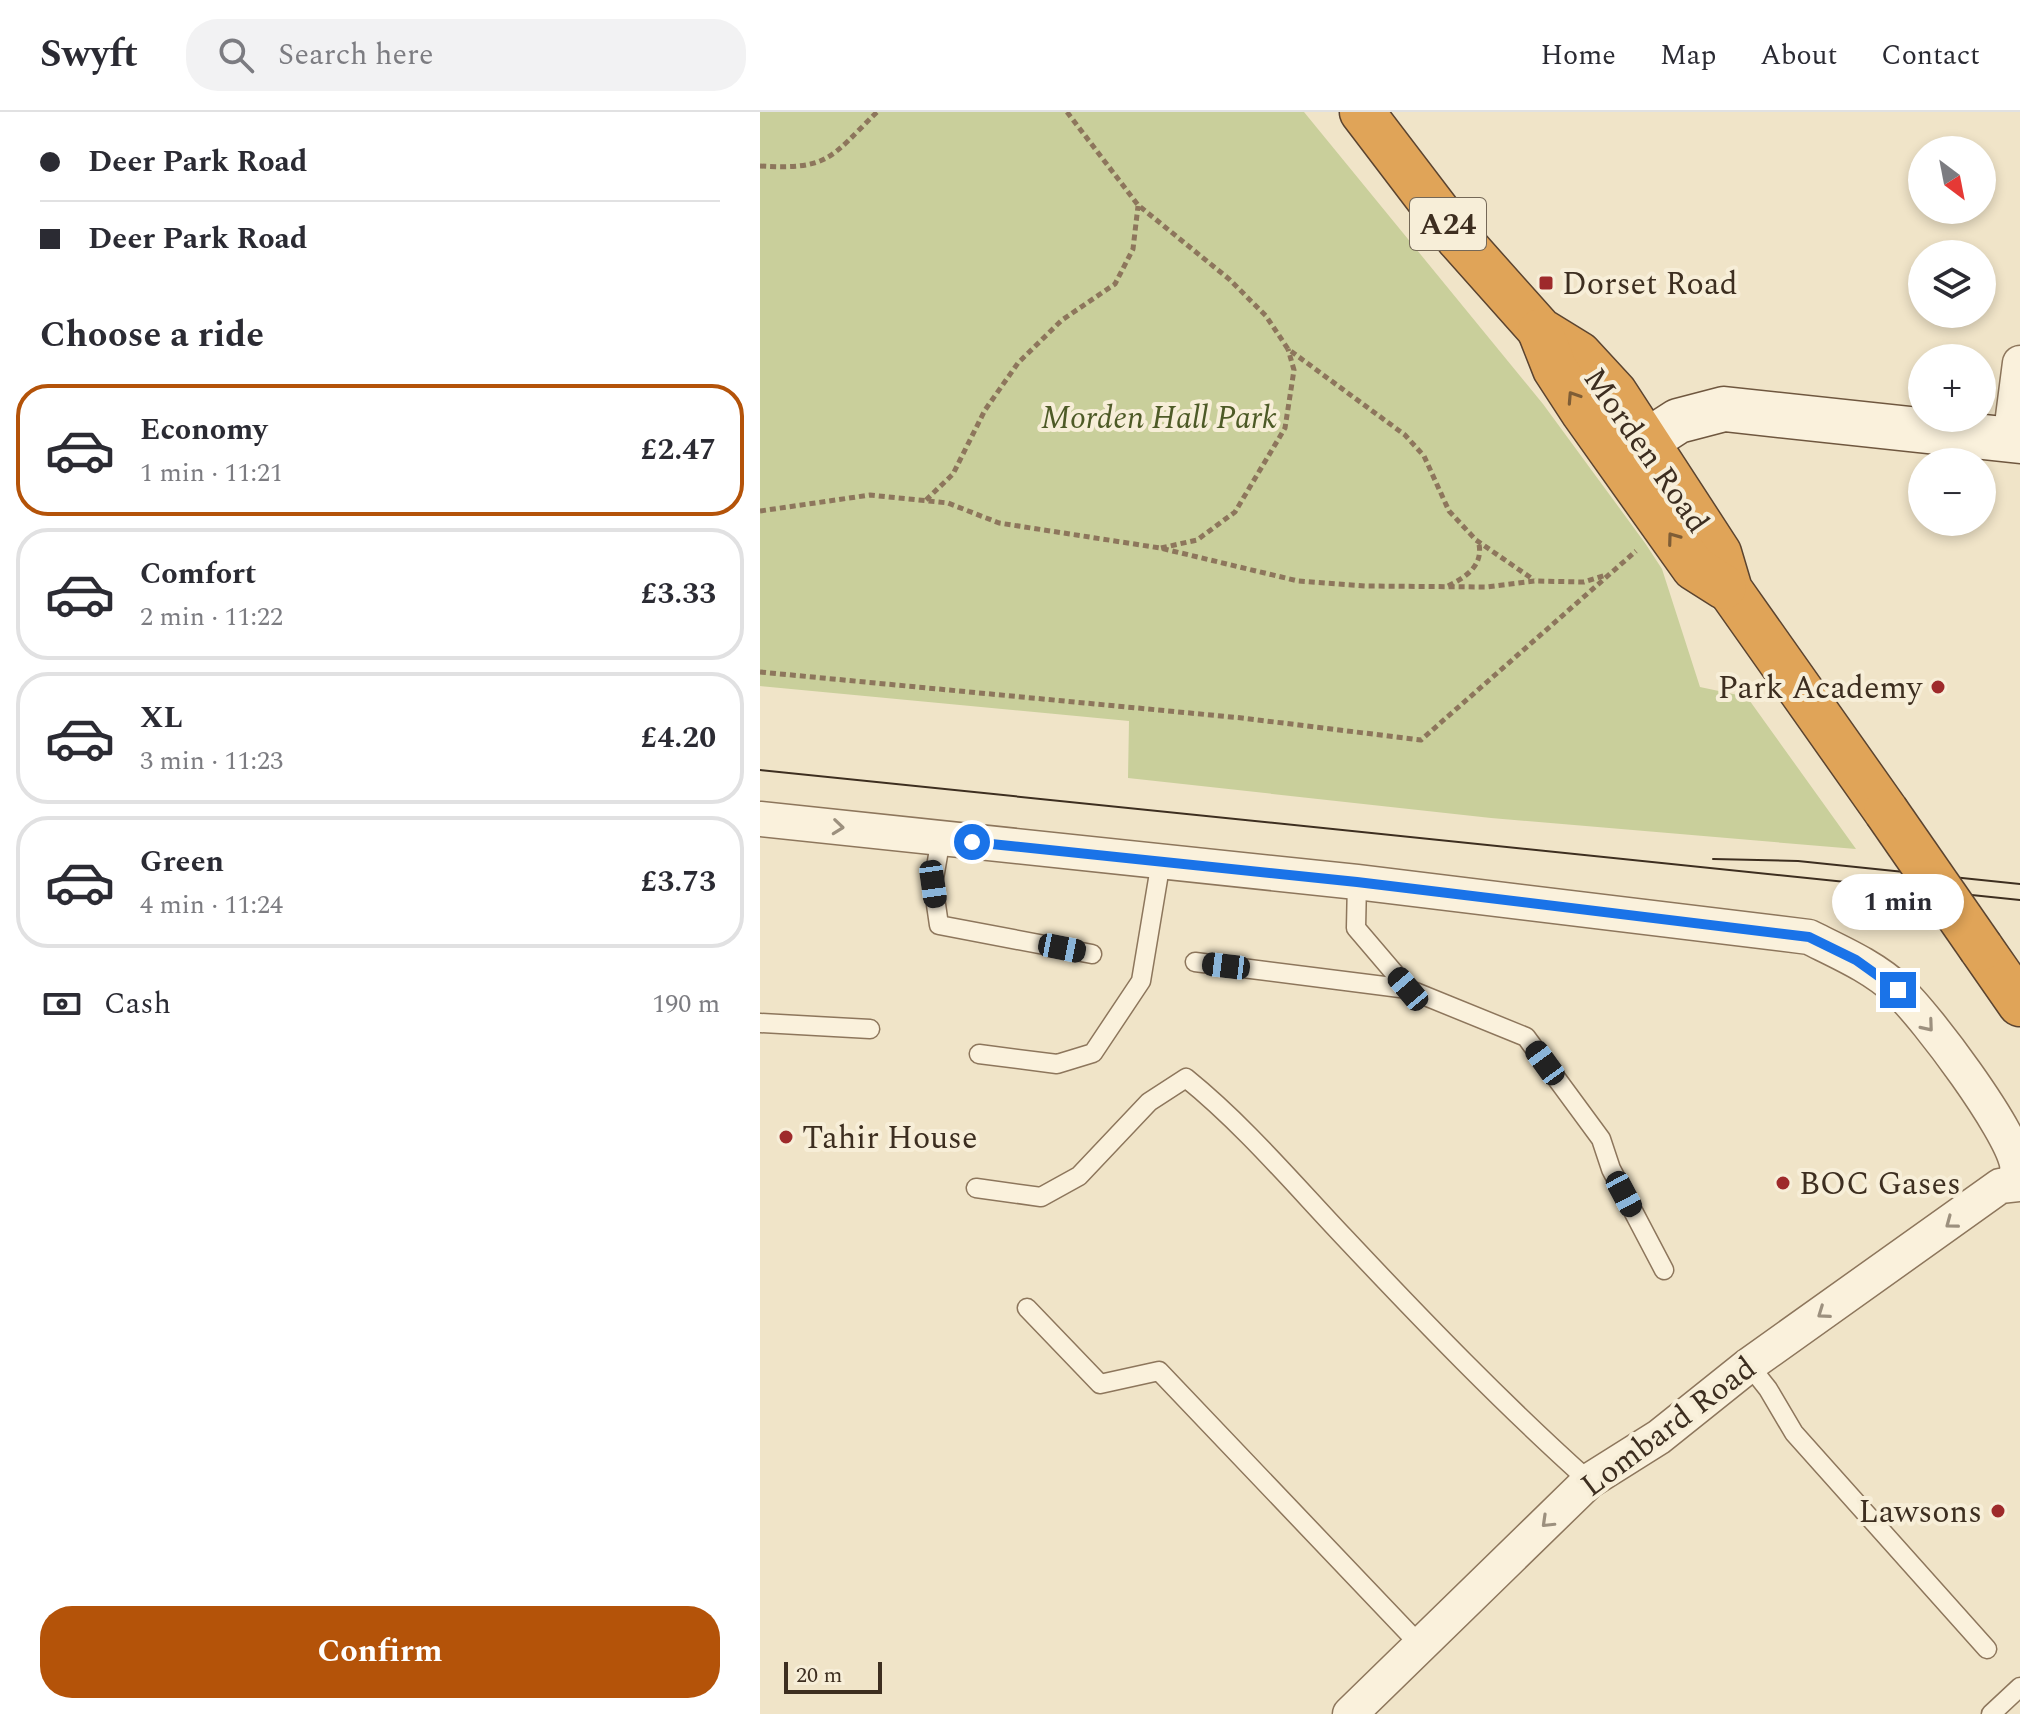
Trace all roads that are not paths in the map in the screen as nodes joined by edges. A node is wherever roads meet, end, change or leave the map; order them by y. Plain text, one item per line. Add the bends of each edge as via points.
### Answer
1 (1362, 112) edge
2 (1540, 330) junction
3 (2020, 363) edge
4 (1647, 441) junction
5 (2015, 441) edge
6 (1730, 590) junction
7 (760, 819) edge
8 (941, 838) junction
9 (1161, 861) junction
10 (1357, 882) junction
11 (1092, 954) dead end
12 (1195, 962) dead end
13 (1408, 989) junction
14 (2020, 1004) edge
15 (760, 1023) edge
16 (870, 1029) dead end
17 (979, 1054) dead end
18 (2018, 1183) edge
19 (976, 1188) dead end
20 (1664, 1270) dead end
21 (1027, 1308) dead end
22 (1749, 1365) junction
23 (1589, 1481) junction
24 (1420, 1645) junction
25 (1987, 1649) dead end
26 (2020, 1687) edge
27 (1350, 1714) edge
28 (1991, 1714) edge

1 - 2 highway, Morden Road / A24 via 1458,238
2 - 4 highway, Morden Road / A24 via 1579,354 1615,393
6 -> 2 highway, Morden Road / A24 via 1694,568 1555,369
3 - 5 street
4 - 5 main road via 1678,421 1724,409
4 - 6 highway, Morden Road / A24 via 1719,553
6 - 14 highway, Morden Road / A24, bridge
7 -> 8 street
8 - 9 street
8 - 11 lane via 933,884 939,925
9 - 10 street
9 - 17 lane via 1141,981 1093,1053 1057,1064
10 - 13 lane via 1356,928
10 -> 18 street via 1809,937 1856,960 1898,990 1938,1037 1998,1125 2017,1164
12 - 13 lane
13 - 20 lane via 1526,1037 1601,1139
15 - 16 lane
18 -> 22 street, Lombard Road via 2000,1186
19 - 23 lane via 1041,1197 1079,1176 1149,1102 1186,1078 1229,1113 1395,1291
21 - 24 lane via 1100,1384 1159,1371
22 - 23 street, Lombard Road via 1659,1437
22 - 25 lane via 1794,1433
23 -> 24 street, Lombard Road
24 - 27 street, Lombard Road
26 - 28 lane

